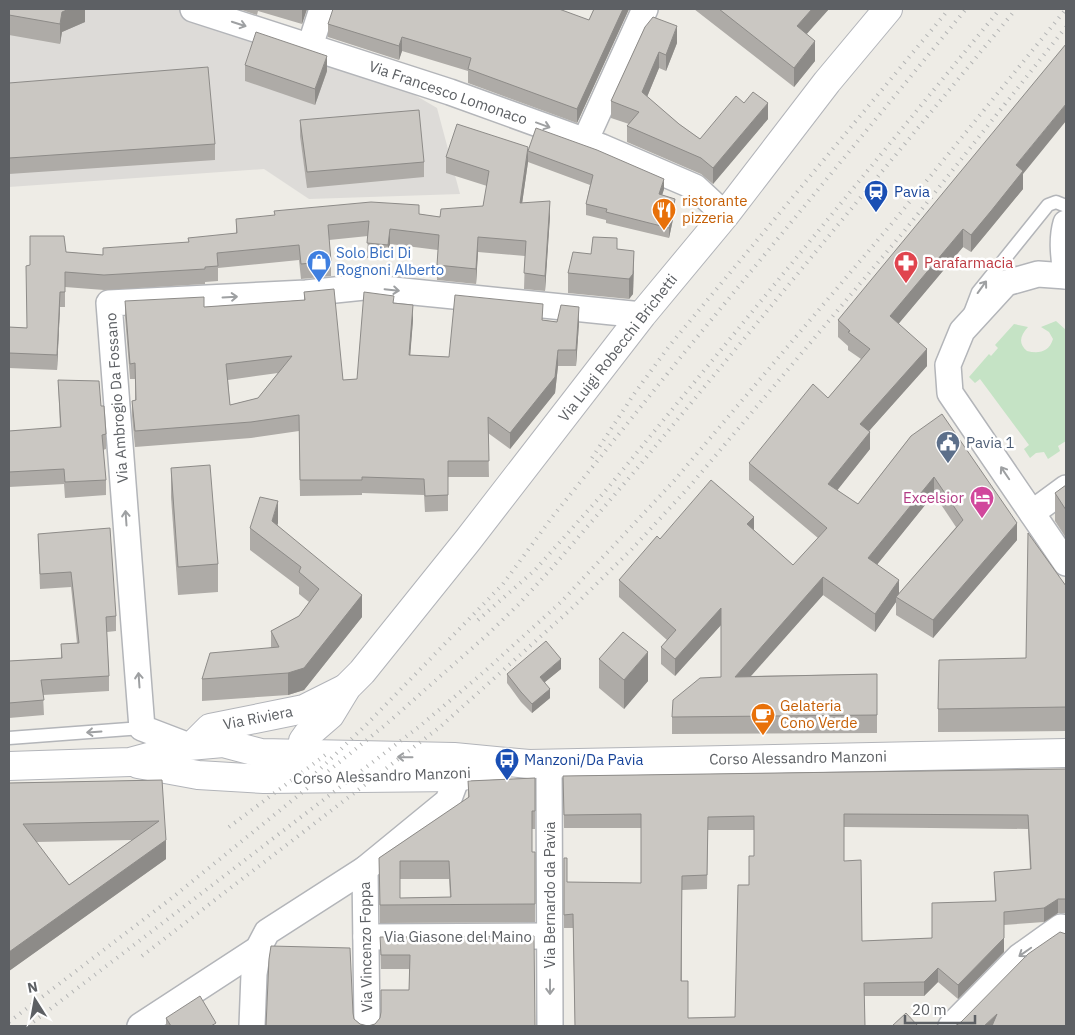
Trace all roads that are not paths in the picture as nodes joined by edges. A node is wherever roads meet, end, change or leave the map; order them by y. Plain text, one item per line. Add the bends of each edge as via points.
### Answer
1 (193, 9) edge
2 (322, 9) edge
3 (645, 9) edge
4 (888, 9) edge
5 (310, 46) junction
6 (585, 141) junction
7 (1066, 206) edge
8 (725, 215) junction
9 (1066, 229) edge
10 (1066, 276) edge
11 (642, 316) junction
12 (962, 332) junction
13 (1066, 488) edge
14 (1032, 513) junction
15 (1066, 563) edge
16 (142, 728) junction
17 (306, 733) junction
18 (9, 738) edge
19 (189, 746) junction
20 (1066, 753) edge
21 (130, 762) junction
22 (539, 764) junction
23 (9, 766) edge
24 (263, 766) junction
25 (456, 767) junction
26 (205, 775) junction
27 (365, 868) junction
28 (1066, 928) edge
29 (550, 936) junction
30 (366, 937) junction
31 (258, 949) junction
32 (140, 1026) edge
33 (252, 1026) edge
34 (367, 1026) edge
35 (550, 1026) edge
36 (951, 1026) edge

1 -> 5 street, Via Francesco Lomonaco
2 - 5 street
3 - 6 street
4 - 8 street, Via Luigi Robecchi Brichetti via 827,82
5 -> 6 street, Via Francesco Lomonaco
6 - 8 street, Via Francesco Lomonaco via 695,187
12 -> 7 lane via 978,292 1042,212 1056,202
8 - 11 street, Via Luigi Robecchi Brichetti
9 - 10 street via 1063,251
10 - 12 street via 1038,274 1006,283
16 -> 11 street, Via Ambrogio Da Fossano via 109,302 306,293 364,287
11 - 17 street, Via Luigi Robecchi Brichetti via 362,672
14 -> 12 street via 950,393 948,365
13 - 14 street
14 - 15 street
16 -> 18 lane
16 - 19 street, Via Riviera
17 - 19 street, Via Riviera via 210,728
17 - 24 street, Via Riviera
25 -> 17 street, Corso Alessandro Manzoni
19 - 21 street, Via Riviera
19 - 24 street, Via Riviera via 223,743
19 - 26 street via 190,762
20 - 22 street, Corso Alessandro Manzoni
21 - 23 street, Via Riviera
21 - 26 street, Via Riviera
22 - 25 street, Corso Alessandro Manzoni
22 - 29 street, Via Bernardo da Pavia
24 - 25 street, Corso Alessandro Manzoni
24 - 26 street, Via Riviera via 231,764
25 - 27 street via 448,801
27 - 30 street, Via Vincenzo Foppa
27 - 31 street via 267,932
28 -> 36 street via 1061,927 1019,957
29 - 30 street, Via Giasone del Maino
29 -> 35 street, Via Bernardo da Pavia
30 - 34 street, Via Vincenzo Foppa
31 - 32 street
31 - 33 street

